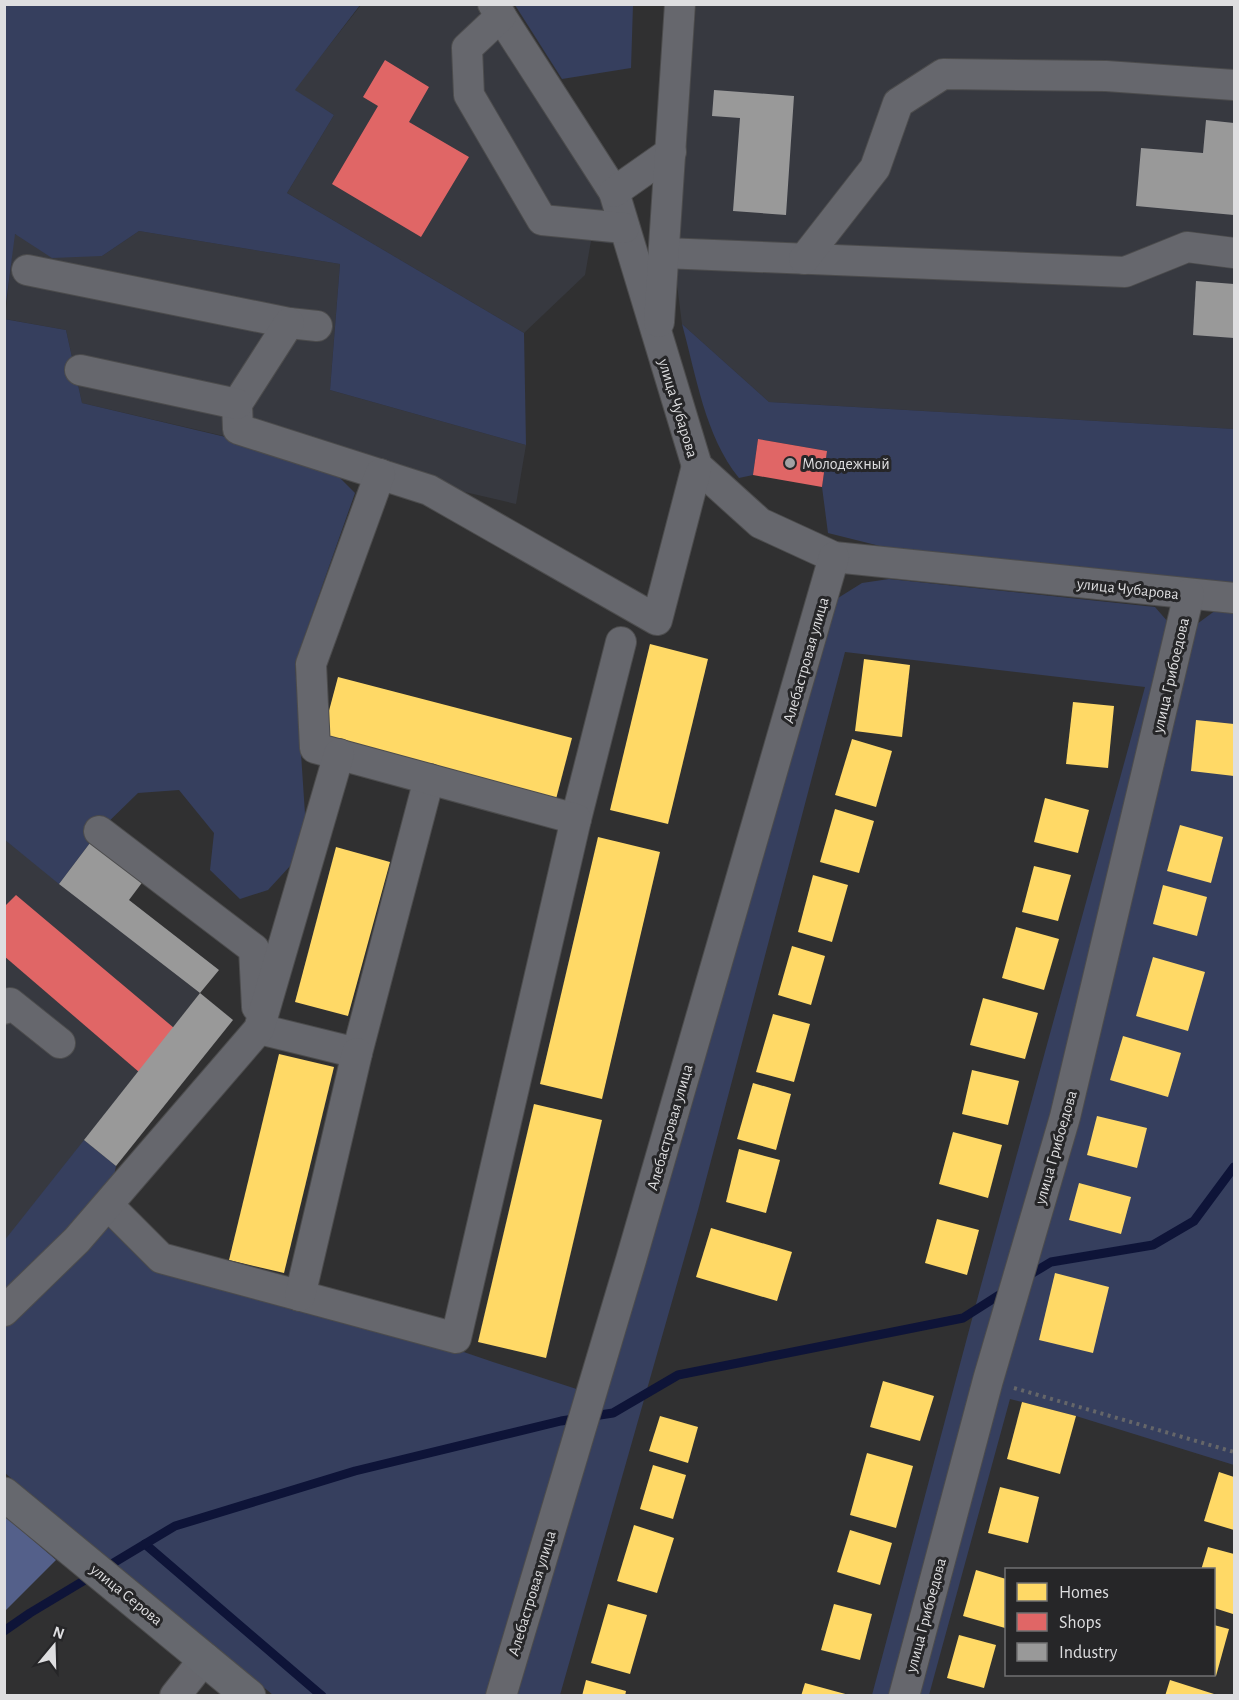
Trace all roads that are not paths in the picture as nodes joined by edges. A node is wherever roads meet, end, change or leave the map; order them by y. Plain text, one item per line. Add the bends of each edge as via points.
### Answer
1 (680, 4) edge
2 (497, 10) edge
3 (1234, 85) edge
4 (671, 152) junction
5 (614, 192) junction
6 (624, 228) junction
7 (1234, 253) edge
8 (664, 254) junction
9 (804, 259) junction
10 (27, 270) dead end
11 (658, 340) junction
12 (80, 370) dead end
13 (237, 404) junction
14 (697, 466) junction
15 (380, 474) junction
16 (834, 557) junction
17 (1189, 594) junction
18 (1234, 598) edge
19 (621, 642) dead end
20 (339, 754) junction
21 (429, 779) junction
22 (576, 819) junction
23 (99, 831) dead end
24 (4, 1010) edge
25 (259, 1029) junction
26 (60, 1043) dead end
27 (357, 1053) junction
28 (108, 1205) junction
29 (300, 1296) junction
30 (4, 1311) edge
31 (4, 1494) edge
32 (205, 1658) junction
33 (175, 1695) edge
34 (249, 1695) edge
35 (501, 1695) edge
36 (904, 1695) edge

1 - 4 street
2 - 5 street, улица Чубарова
2 - 6 street via 467,48 469,94 542,220
3 - 9 street via 1106,76 943,74 898,103 875,168
4 - 5 street
4 - 8 street
5 - 6 street, улица Чубарова
6 - 11 street, улица Чубарова
7 - 9 street via 1187,248 1125,272
8 - 9 street
8 - 11 street
10 - 13 street via 303,325
11 - 14 street, улица Чубарова
12 - 13 street
13 - 15 street via 238,429
14 - 15 street via 657,620 429,490
14 - 16 street, улица Чубарова via 760,523
15 - 20 street via 311,664 315,748
16 - 17 street, улица Чубарова
16 - 35 street, Алебастровая улица
17 - 18 street, улица Чубарова
17 - 36 street, улица Грибоедова via 1065,1117 988,1380
19 - 22 street
20 - 21 street
20 - 25 street
21 - 22 street
21 - 27 street
22 - 29 street via 456,1338
23 - 25 street via 254,949
24 - 26 street via 10,1003
25 - 27 street
25 - 28 street
27 - 29 street
28 - 29 street via 161,1258
28 - 30 street
31 - 32 main road, улица Серова
32 - 33 street
32 - 34 main road, улица Серова

